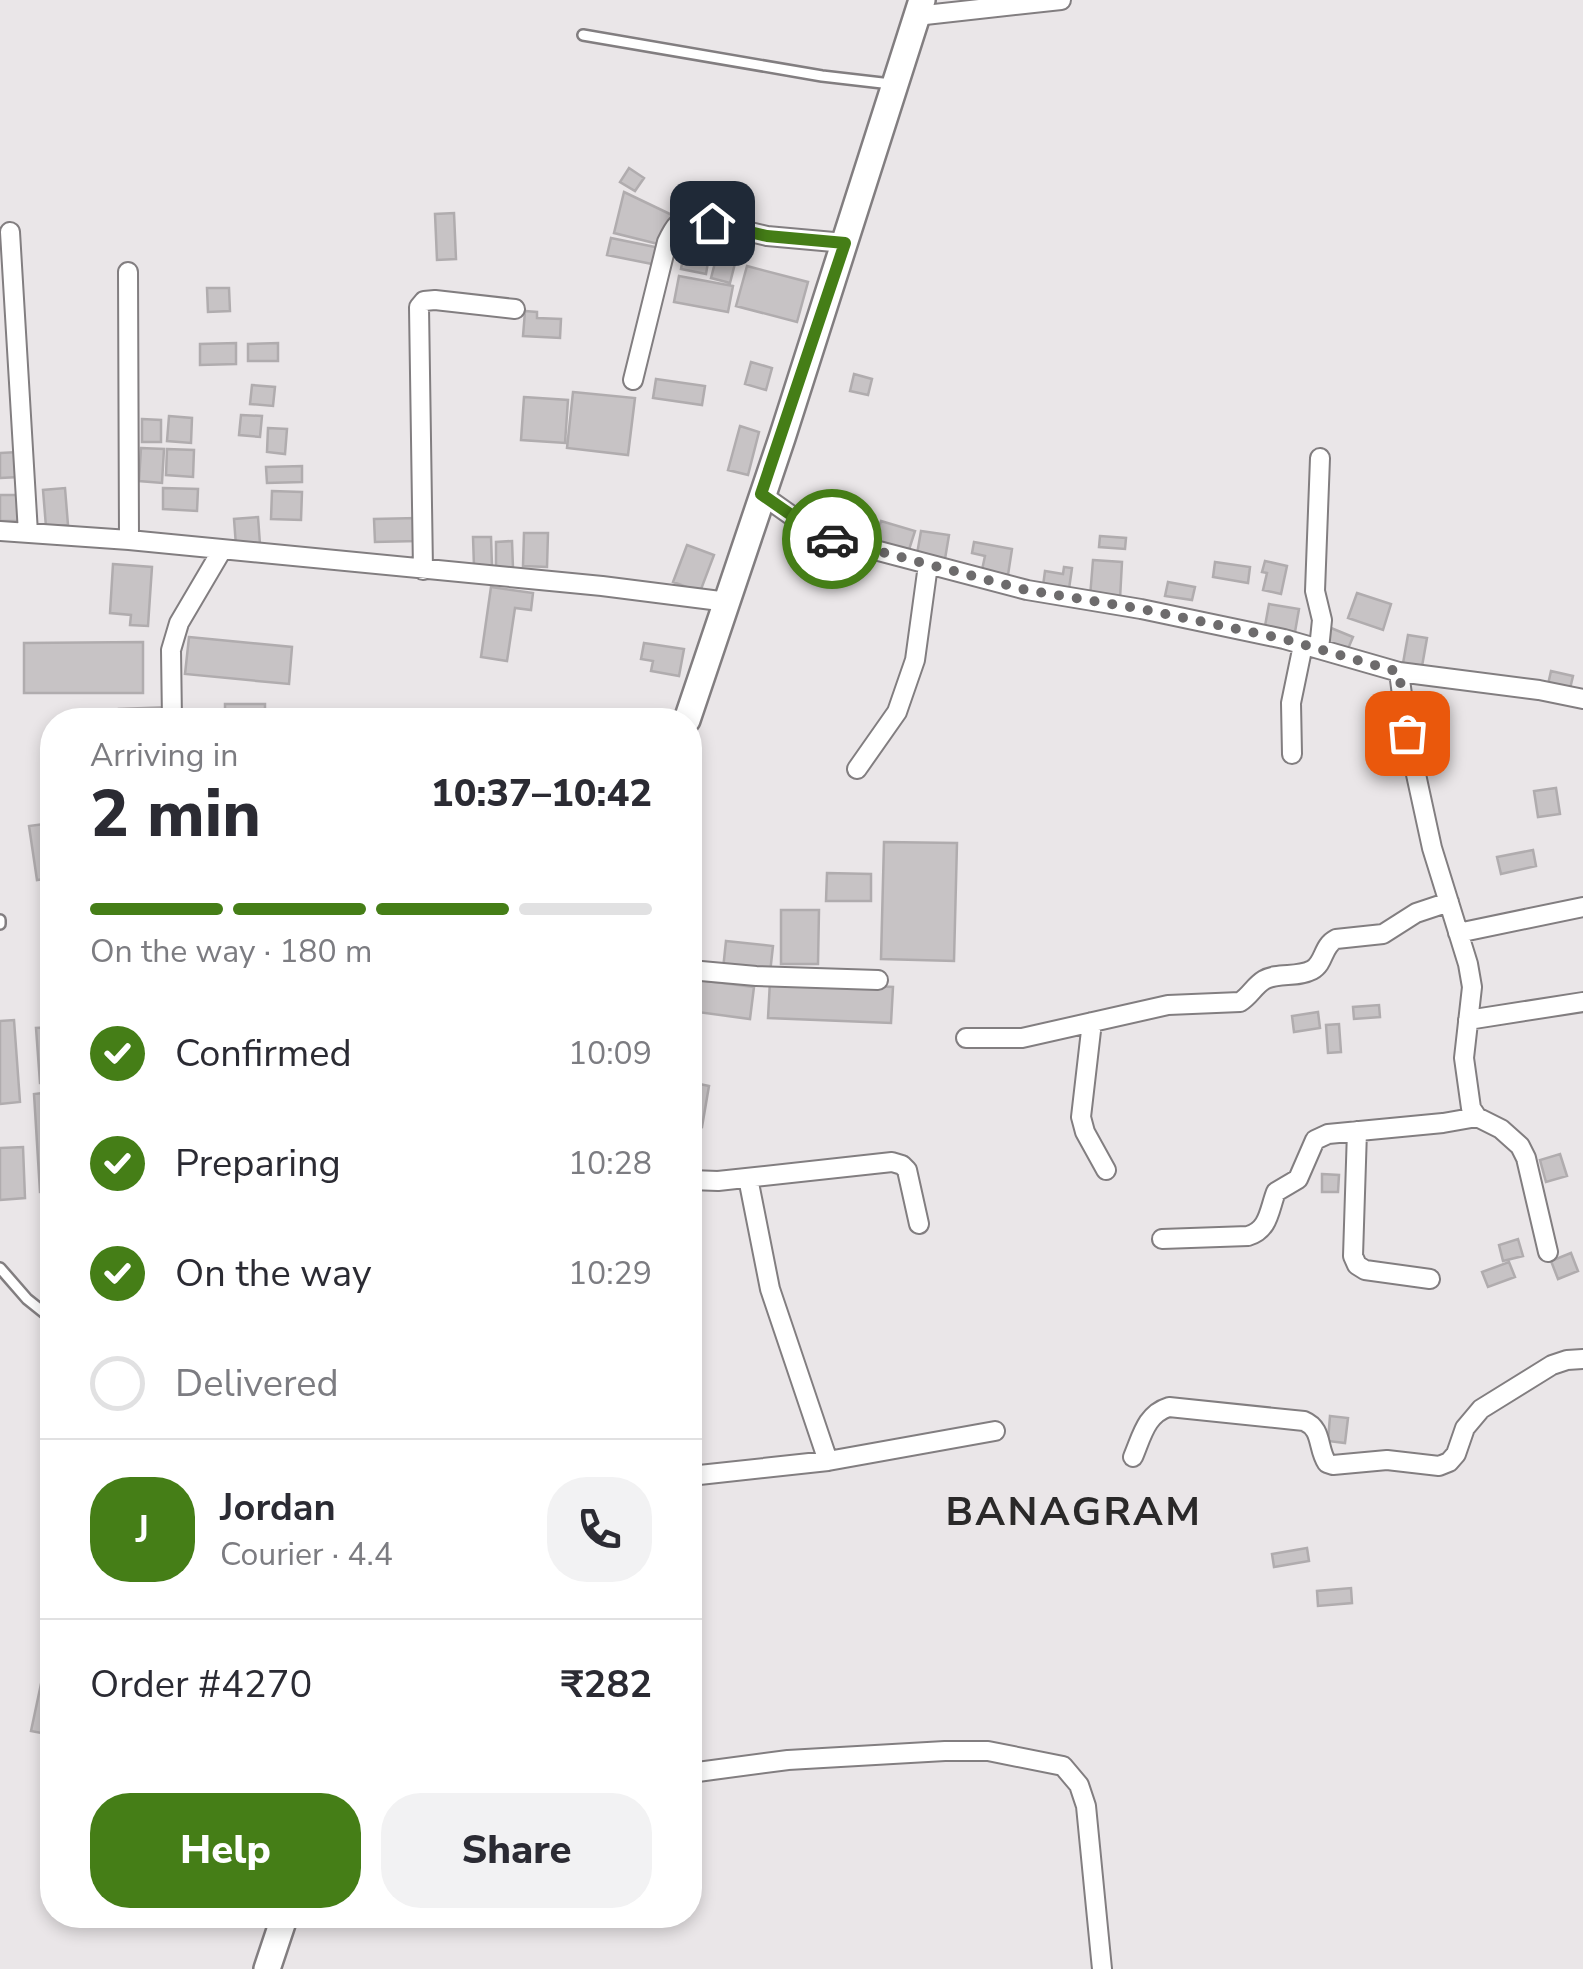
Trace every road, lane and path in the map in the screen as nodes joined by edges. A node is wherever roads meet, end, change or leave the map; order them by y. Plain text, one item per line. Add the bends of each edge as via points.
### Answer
1 (1061, 0) edge
2 (919, 8) edge
3 (583, 34) dead end
4 (896, 84) junction
5 (10, 232) dead end
6 (845, 243) junction
7 (128, 272) dead end
8 (515, 309) dead end
9 (633, 380) dead end
10 (1320, 458) dead end
11 (761, 494) junction
12 (0, 531) edge
13 (28, 533) junction
14 (128, 540) junction
15 (222, 550) junction
16 (928, 565) junction
17 (423, 570) junction
18 (728, 602) junction
19 (1311, 647) junction
20 (1399, 672) junction
21 (1583, 699) edge
22 (172, 708) edge
23 (691, 708) edge
24 (1292, 754) dead end
25 (857, 769) dead end
26 (1449, 902) junction
27 (1583, 907) edge
28 (1458, 932) junction
29 (702, 971) edge
30 (878, 980) dead end
31 (1583, 1002) edge
32 (1468, 1020) junction
33 (1092, 1022) junction
34 (966, 1038) dead end
35 (1477, 1117) junction
36 (1357, 1131) junction
37 (1106, 1170) dead end
38 (748, 1178) junction
39 (702, 1180) edge
40 (918, 1224) dead end
41 (1162, 1240) dead end
42 (1548, 1252) dead end
43 (0, 1268) edge
44 (1430, 1280) dead end
45 (40, 1309) edge
46 (1583, 1360) edge
47 (995, 1431) dead end
48 (1133, 1457) dead end
49 (828, 1461) junction
50 (702, 1475) edge
51 (702, 1771) edge
52 (281, 1928) edge
53 (267, 1969) edge
54 (1102, 1969) edge

1 - 2 street
2 - 4 main road
3 - 4 lane
4 - 6 main road
5 - 13 street
6 - 9 street via 767,236 695,219 674,225
6 - 11 main road
7 - 14 street
8 - 17 street via 435,300 419,307
10 - 19 street via 1314,591 1322,620
11 - 16 street via 832,540
11 - 18 main road
12 - 13 street
13 - 14 street
14 - 15 street
15 - 17 street
15 - 22 street via 179,624 171,650
16 - 19 street
16 - 25 street via 914,660 897,712
17 - 18 street
18 - 23 main road
19 - 20 street
19 - 24 street via 1291,703
20 - 21 street
20 - 26 street via 1407,733
26 - 28 street
26 - 33 street via 1383,934 1329,942 1316,968 1261,982 1240,1002 1168,1005
27 - 28 street
28 - 32 street via 1472,987
29 - 30 street
31 - 32 street
32 - 35 street via 1464,1058
33 - 34 street via 1022,1038
33 - 37 street via 1081,1117
35 - 36 street
35 - 42 street via 1520,1146
36 - 41 street via 1315,1140 1298,1179 1276,1192 1258,1233
36 - 44 street via 1357,1265
38 - 39 street
38 - 40 street via 892,1162 907,1170
38 - 49 street via 770,1289
43 - 45 lane
46 - 48 street via 1552,1365 1472,1416 1456,1454 1439,1466 1387,1460 1334,1464 1326,1462 1318,1433 1304,1421 1168,1407 1148,1419
47 - 49 street
49 - 50 street
51 - 54 street via 944,1750 1063,1766 1086,1806
52 - 53 main road

